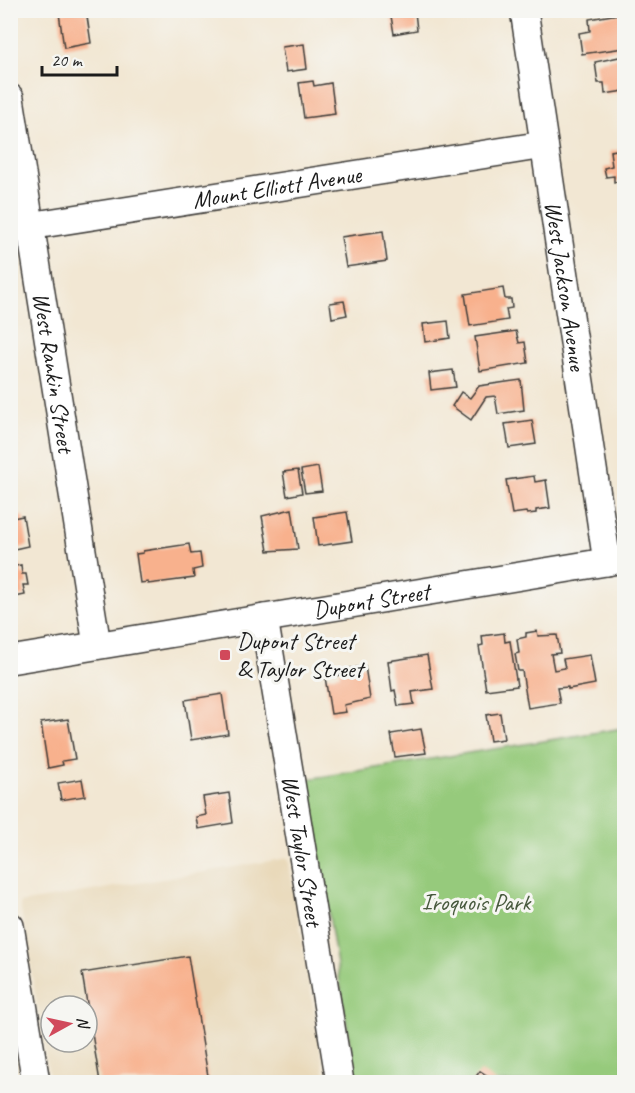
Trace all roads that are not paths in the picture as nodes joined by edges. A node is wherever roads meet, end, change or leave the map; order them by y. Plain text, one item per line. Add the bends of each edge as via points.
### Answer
1 (524, 10) edge
2 (10, 98) edge
3 (544, 145) junction
4 (20, 227) edge
5 (616, 560) edge
6 (264, 618) junction
7 (97, 645) junction
8 (10, 660) edge
9 (10, 926) edge
10 (36, 1083) edge
11 (340, 1083) edge

1 - 3 street, West Jackson Avenue
2 - 4 street, West Rankin Street
3 - 4 street, Mount Elliott Avenue
3 - 5 street, West Jackson Avenue
4 - 7 street, West Rankin Street
5 - 6 street, Dupont Street
6 - 7 street, Dupont Street
6 - 11 street, West Taylor Street
7 - 8 street, Dupont Street
9 - 10 street

